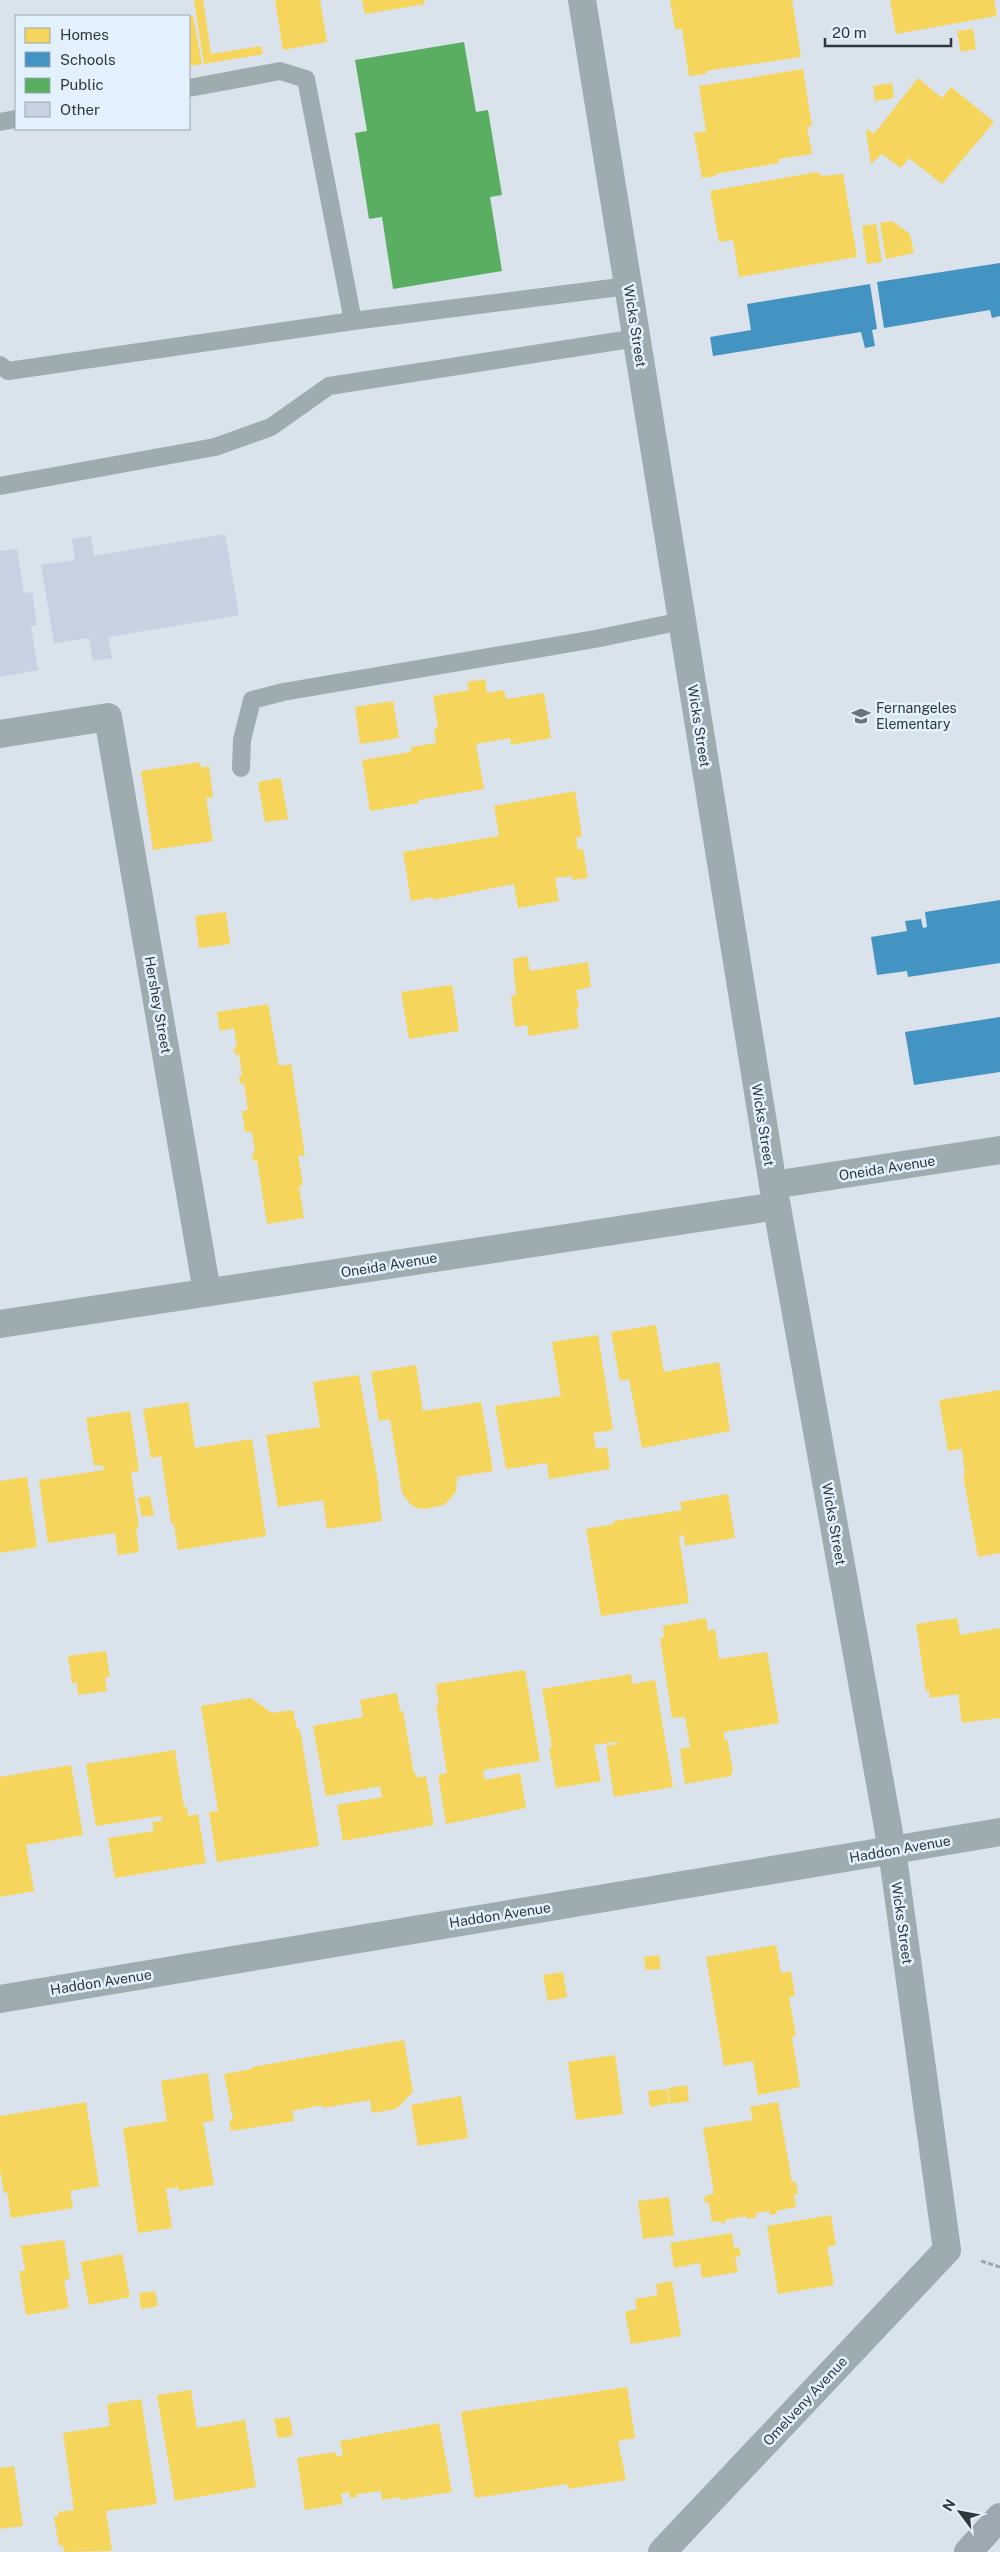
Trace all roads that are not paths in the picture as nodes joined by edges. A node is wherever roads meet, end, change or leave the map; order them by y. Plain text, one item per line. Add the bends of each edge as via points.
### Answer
1 (582, 0) edge
2 (190, 88) edge
3 (15, 119) edge
4 (0, 122) edge
5 (628, 286) junction
6 (353, 321) junction
7 (636, 338) junction
8 (0, 365) edge
9 (0, 486) edge
10 (682, 621) junction
11 (0, 734) edge
12 (241, 768) dead end
13 (1000, 1150) edge
14 (775, 1196) junction
15 (207, 1292) junction
16 (0, 1324) edge
17 (1000, 1832) edge
18 (892, 1850) junction
19 (0, 1999) edge
20 (947, 2250) joint
21 (1000, 2517) edge
22 (662, 2552) edge
23 (968, 2552) edge

1 - 5 street, Wicks Street
2 - 6 lane via 280,71 306,79
3 - 4 lane
5 - 6 lane
5 - 7 street, Wicks Street
6 - 8 lane via 8,371
7 - 9 lane via 329,386 271,427 215,447
7 - 10 street, Wicks Street
10 - 12 lane via 252,700 242,740
10 - 14 street, Wicks Street
11 - 15 street, Hershey Street via 108,717
13 - 14 street, Oneida Avenue
14 - 15 street, Oneida Avenue
14 - 18 street, Wicks Street
15 - 16 street, Oneida Avenue
17 - 18 street, Haddon Avenue
18 - 19 street, Haddon Avenue
18 - 20 street, Wicks Street
20 - 22 street, Omelveny Avenue
21 - 23 highway

